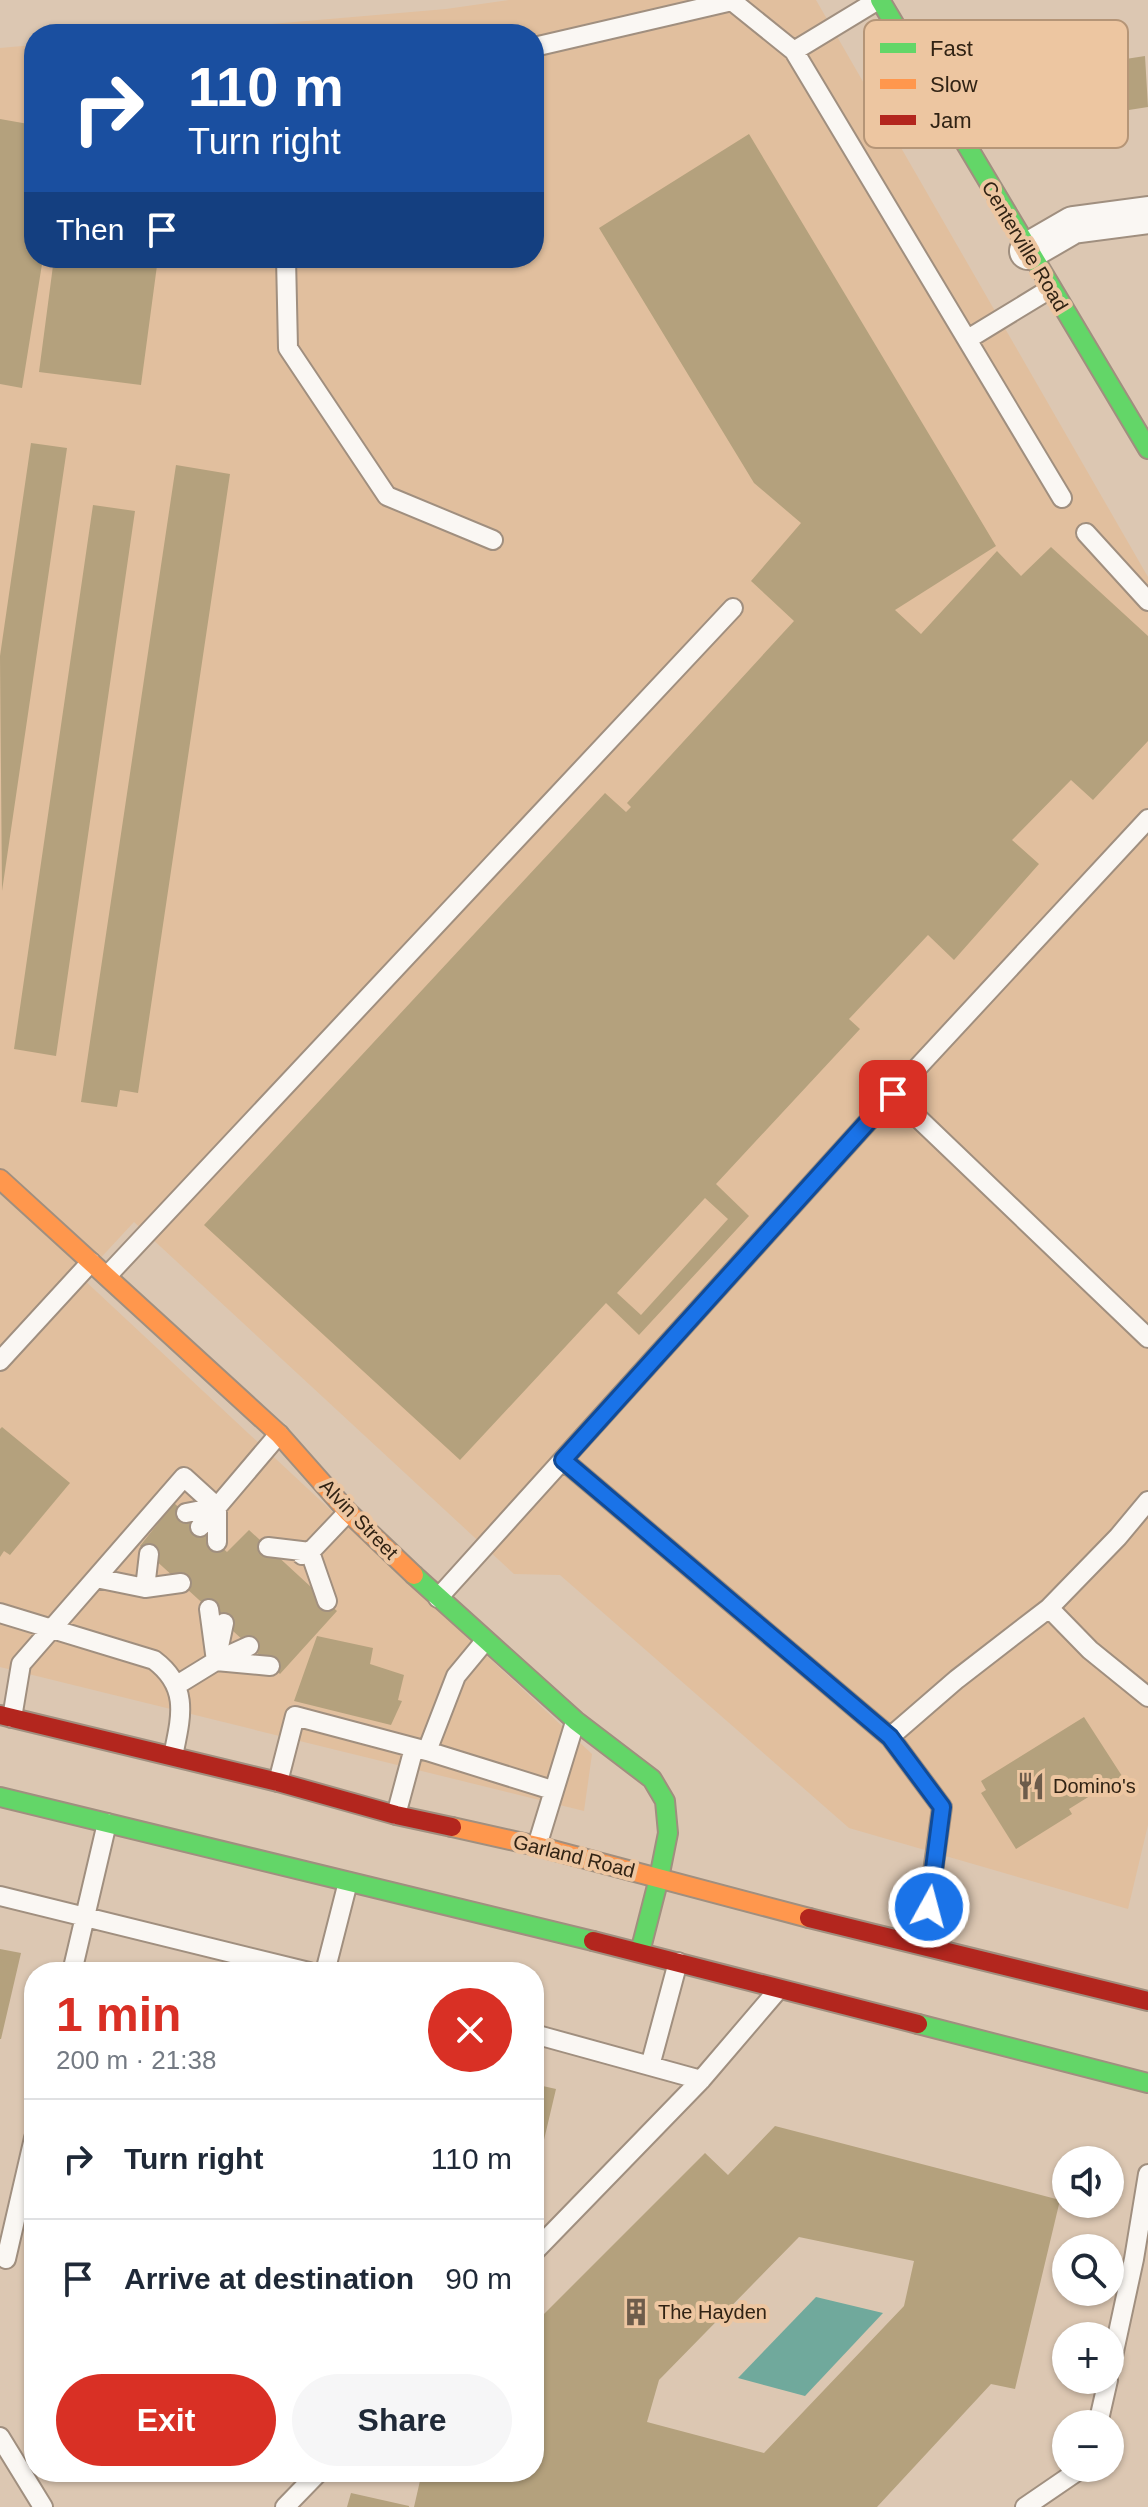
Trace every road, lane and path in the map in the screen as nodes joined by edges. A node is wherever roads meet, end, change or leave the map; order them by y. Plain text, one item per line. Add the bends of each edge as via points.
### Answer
1 (879, 0) edge
2 (891, 20) edge
3 (544, 45) edge
4 (794, 51) junction
5 (967, 148) edge
6 (1148, 215) edge
7 (1028, 251) junction
8 (286, 268) edge
9 (1050, 289) junction
10 (968, 339) junction
11 (1148, 449) edge
12 (1062, 498) dead end
13 (1086, 533) dead end
14 (493, 540) dead end
15 (1148, 601) edge
16 (733, 608) dead end
17 (1148, 819) edge
18 (893, 1094) junction
19 (0, 1179) edge
20 (91, 1262) junction
21 (107, 1276) junction
22 (1148, 1338) edge
23 (0, 1361) edge
24 (279, 1434) junction
25 (563, 1460) junction
26 (1148, 1501) edge
27 (217, 1507) junction
28 (348, 1512) junction
29 (186, 1513) dead end
30 (200, 1527) dead end
31 (217, 1542) dead end
32 (268, 1547) dead end
33 (310, 1552) junction
34 (149, 1554) dead end
35 (284, 1561) dead end
36 (164, 1567) dead end
37 (96, 1578) junction
38 (181, 1583) dead end
39 (307, 1583) dead end
40 (145, 1588) junction
41 (438, 1598) junction
42 (327, 1601) dead end
43 (1049, 1608) junction
44 (209, 1609) dead end
45 (0, 1613) edge
46 (224, 1623) dead end
47 (53, 1627) junction
48 (485, 1641) junction
49 (249, 1646) dead end
50 (216, 1661) junction
51 (270, 1666) dead end
52 (177, 1685) junction
53 (1148, 1697) edge
54 (6, 1716) edge
55 (576, 1721) junction
56 (890, 1737) junction
57 (420, 1750) junction
58 (173, 1756) junction
59 (278, 1782) junction
60 (552, 1790) junction
61 (0, 1797) edge
62 (396, 1815) junction
63 (107, 1823) junction
64 (537, 1846) junction
65 (659, 1878) junction
66 (348, 1881) junction
67 (0, 1896) edge
68 (85, 1917) junction
69 (923, 1944) junction
70 (640, 1952) junction
71 (74, 1962) edge
72 (268, 1962) edge
73 (328, 1962) edge
74 (678, 1962) junction
75 (780, 1988) junction
76 (1148, 2001) edge
77 (544, 2037) edge
78 (650, 2066) junction
79 (701, 2080) junction
80 (1148, 2083) edge
81 (1148, 2174) edge
82 (24, 2181) edge
83 (1146, 2204) edge
84 (544, 2242) edge
85 (6, 2259) dead end
86 (1120, 2322) edge
87 (0, 2437) edge
88 (24, 2476) edge
89 (28, 2482) edge
90 (309, 2482) edge
91 (1062, 2482) edge
92 (43, 2507) edge
93 (285, 2507) edge
94 (1025, 2507) edge

1 - 2 main road, Centerville Road
1 - 4 lane
3 - 4 lane via 732,1
4 - 10 lane
5 - 7 main road, Centerville Road
6 - 7 street via 1073,225
7 - 9 main road, Centerville Road
8 - 14 lane via 288,348 387,496
9 - 10 lane
9 - 11 main road, Centerville Road
10 - 12 lane
13 - 15 lane
16 - 21 lane
17 - 18 lane
18 - 22 lane
18 - 25 lane
19 - 20 main road, Alvin Street
20 - 21 main road, Alvin Street
20 - 23 lane
21 - 24 main road, Alvin Street
24 - 27 lane
24 - 28 main road, Alvin Street
25 - 41 lane
25 - 56 lane
26 - 43 lane
27 - 29 lane
27 - 30 lane
27 - 31 lane
27 - 37 lane via 184,1477
28 - 33 lane
28 - 41 main road, Alvin Street
32 - 33 lane
33 - 35 lane
33 - 39 lane
33 - 42 lane
34 - 40 lane
36 - 40 lane
37 - 40 lane
37 - 47 lane
38 - 40 lane
41 - 48 main road, Alvin Street
43 - 53 lane
43 - 56 lane
44 - 50 lane
45 - 47 lane
46 - 50 lane
47 - 52 lane via 154,1660
47 - 54 lane via 21,1664
48 - 55 main road, Alvin Street
48 - 57 lane via 456,1676
49 - 50 lane
50 - 51 lane
50 - 52 lane
52 - 58 lane via 181,1713
54 - 58 main road, Garland Road
55 - 60 lane
55 - 65 main road, Alvin Street via 652,1779 665,1801 668,1833
56 - 69 lane via 942,1807
57 - 59 lane via 295,1716
57 - 60 lane
57 - 62 lane
58 - 59 main road, Garland Road
59 - 62 main road, Garland Road
60 - 64 lane
61 - 63 main road
62 - 64 main road, Garland Road
63 - 66 main road
63 - 68 lane
64 - 65 main road, Garland Road
65 - 69 main road, Garland Road
65 - 70 main road, Alvin Street
66 - 70 main road
66 - 73 lane
67 - 68 lane
68 - 71 lane
68 - 72 lane
69 - 76 main road, Garland Road
70 - 74 main road
74 - 75 main road
74 - 78 lane
75 - 79 lane
75 - 80 main road
77 - 78 lane
78 - 79 lane
79 - 84 lane
81 - 83 lane
82 - 85 lane
83 - 86 lane
87 - 88 lane
89 - 92 lane
90 - 93 lane
91 - 94 lane

